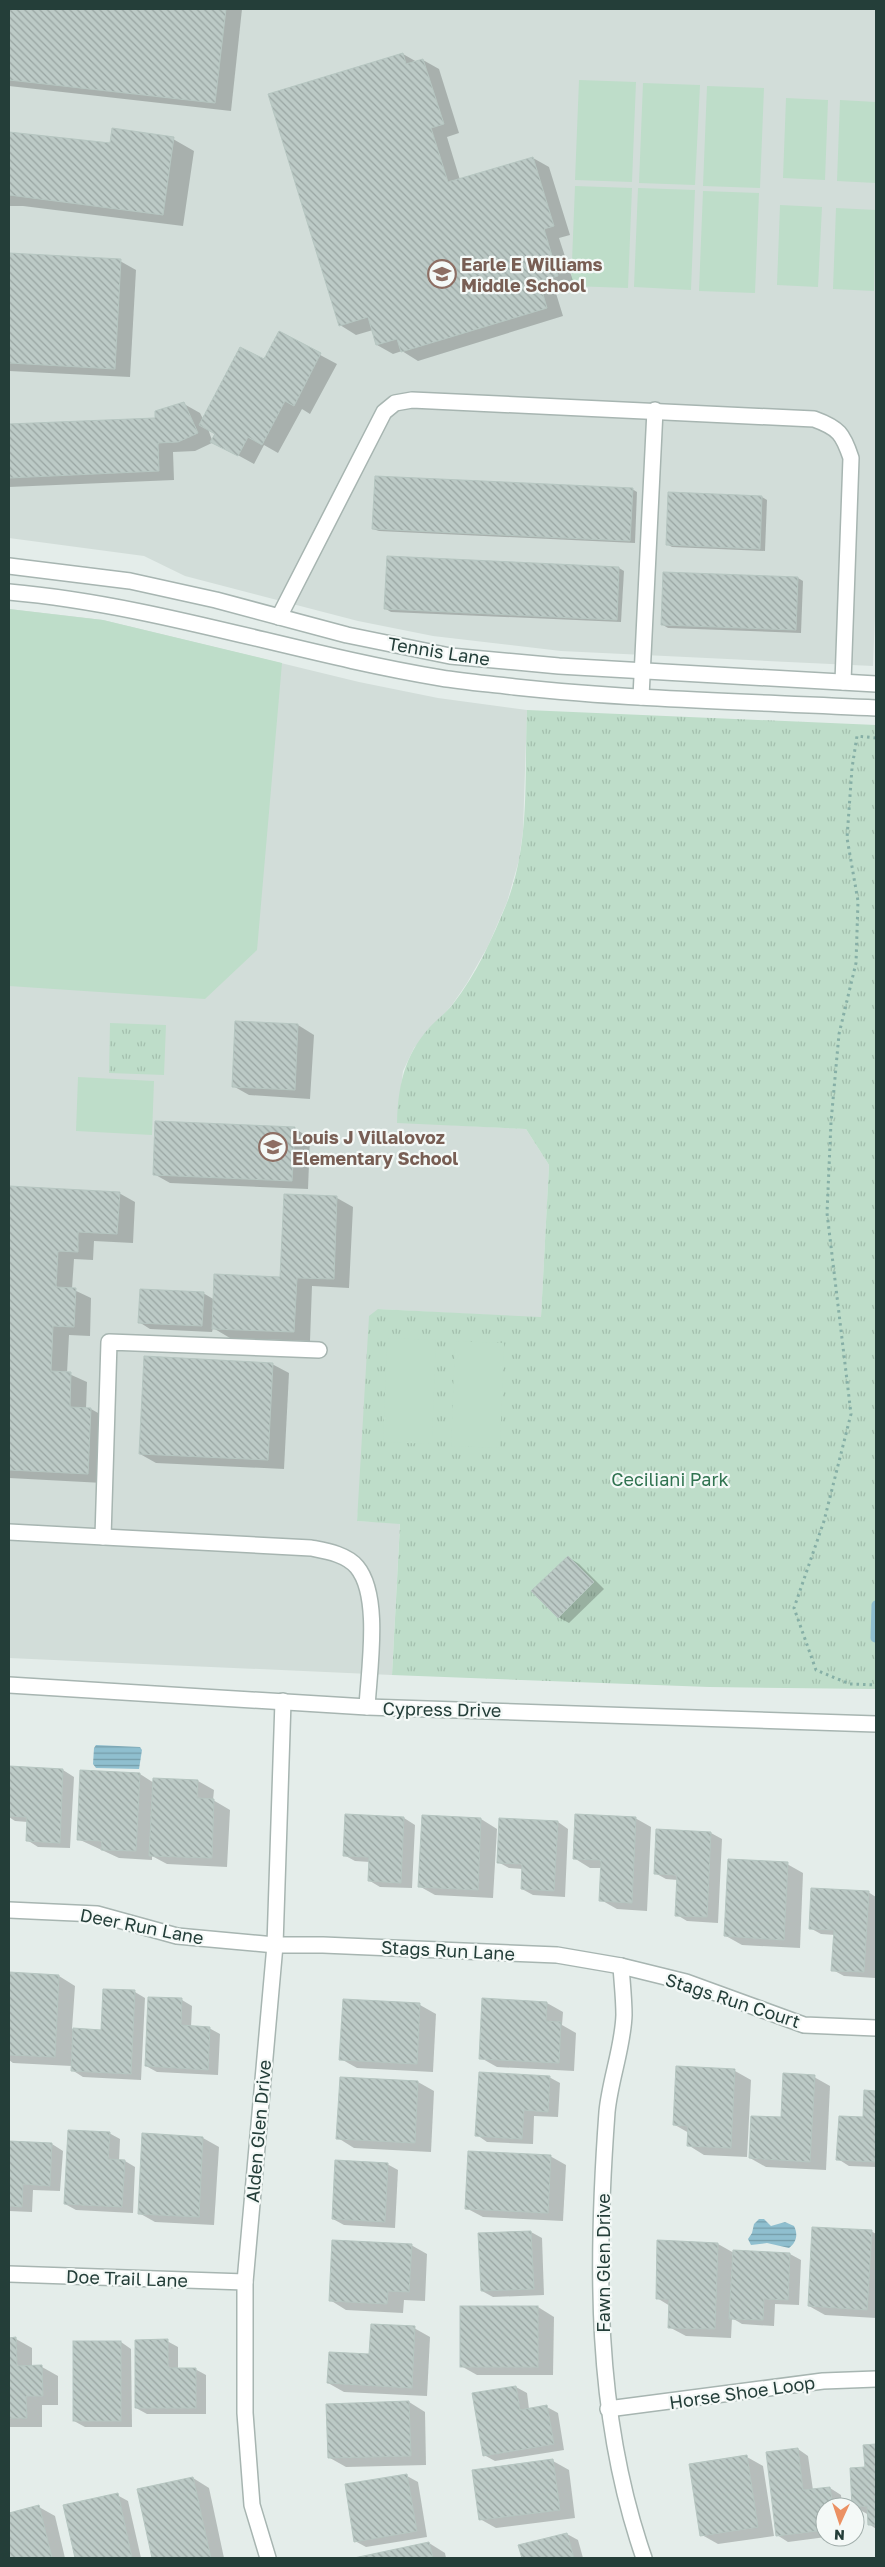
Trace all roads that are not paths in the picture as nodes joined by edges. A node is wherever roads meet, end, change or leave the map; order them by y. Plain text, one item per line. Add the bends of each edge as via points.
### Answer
1 (655, 410) junction
2 (9, 566) edge
3 (9, 592) edge
4 (279, 617) junction
5 (642, 671) junction
6 (843, 682) junction
7 (876, 684) edge
8 (641, 697) junction
9 (876, 708) edge
10 (319, 1350) dead end
11 (9, 1532) edge
12 (103, 1537) junction
13 (9, 1685) edge
14 (283, 1701) junction
15 (367, 1707) junction
16 (876, 1724) edge
17 (9, 1910) edge
18 (275, 1946) junction
19 (621, 1966) junction
20 (876, 2028) edge
21 (9, 2274) edge
22 (245, 2282) junction
23 (876, 2379) edge
24 (608, 2409) junction
25 (268, 2558) edge
26 (644, 2558) edge

1 - 4 street via 412,400 395,403 384,412
1 - 5 street
1 - 6 street via 814,419 833,426 845,442 851,458
2 - 4 street, Tennis Lane via 130,581
3 - 8 street, Tennis Lane via 127,608 309,652 442,678
4 - 5 street, Tennis Lane via 450,656
5 - 6 street, Tennis Lane
5 - 8 street
6 - 7 street, Tennis Lane
8 - 9 street, Tennis Lane
10 - 12 street via 109,1342
11 - 12 street
12 - 15 street via 311,1548 337,1554 356,1565 368,1586 371,1606
13 - 14 street, Cypress Drive
14 - 15 street, Cypress Drive
14 - 18 street, Alden Glen Drive
15 - 16 street, Cypress Drive
17 - 18 street, Deer Run Lane via 97,1914 177,1936
18 - 19 street, Stags Run Lane via 323,1944 557,1955
18 - 22 street, Alden Glen Drive
19 - 20 street, Stags Run Court via 690,1984 804,2024
19 - 24 street, Fawn Glen Drive via 624,2016 608,2109 600,2216 603,2363
21 - 22 street, Doe Trail Lane
22 - 25 street, Alden Glen Drive via 245,2413 252,2505
23 - 24 street, Horse Shoe Loop via 823,2381
24 - 26 street, Fawn Glen Drive via 635,2534

